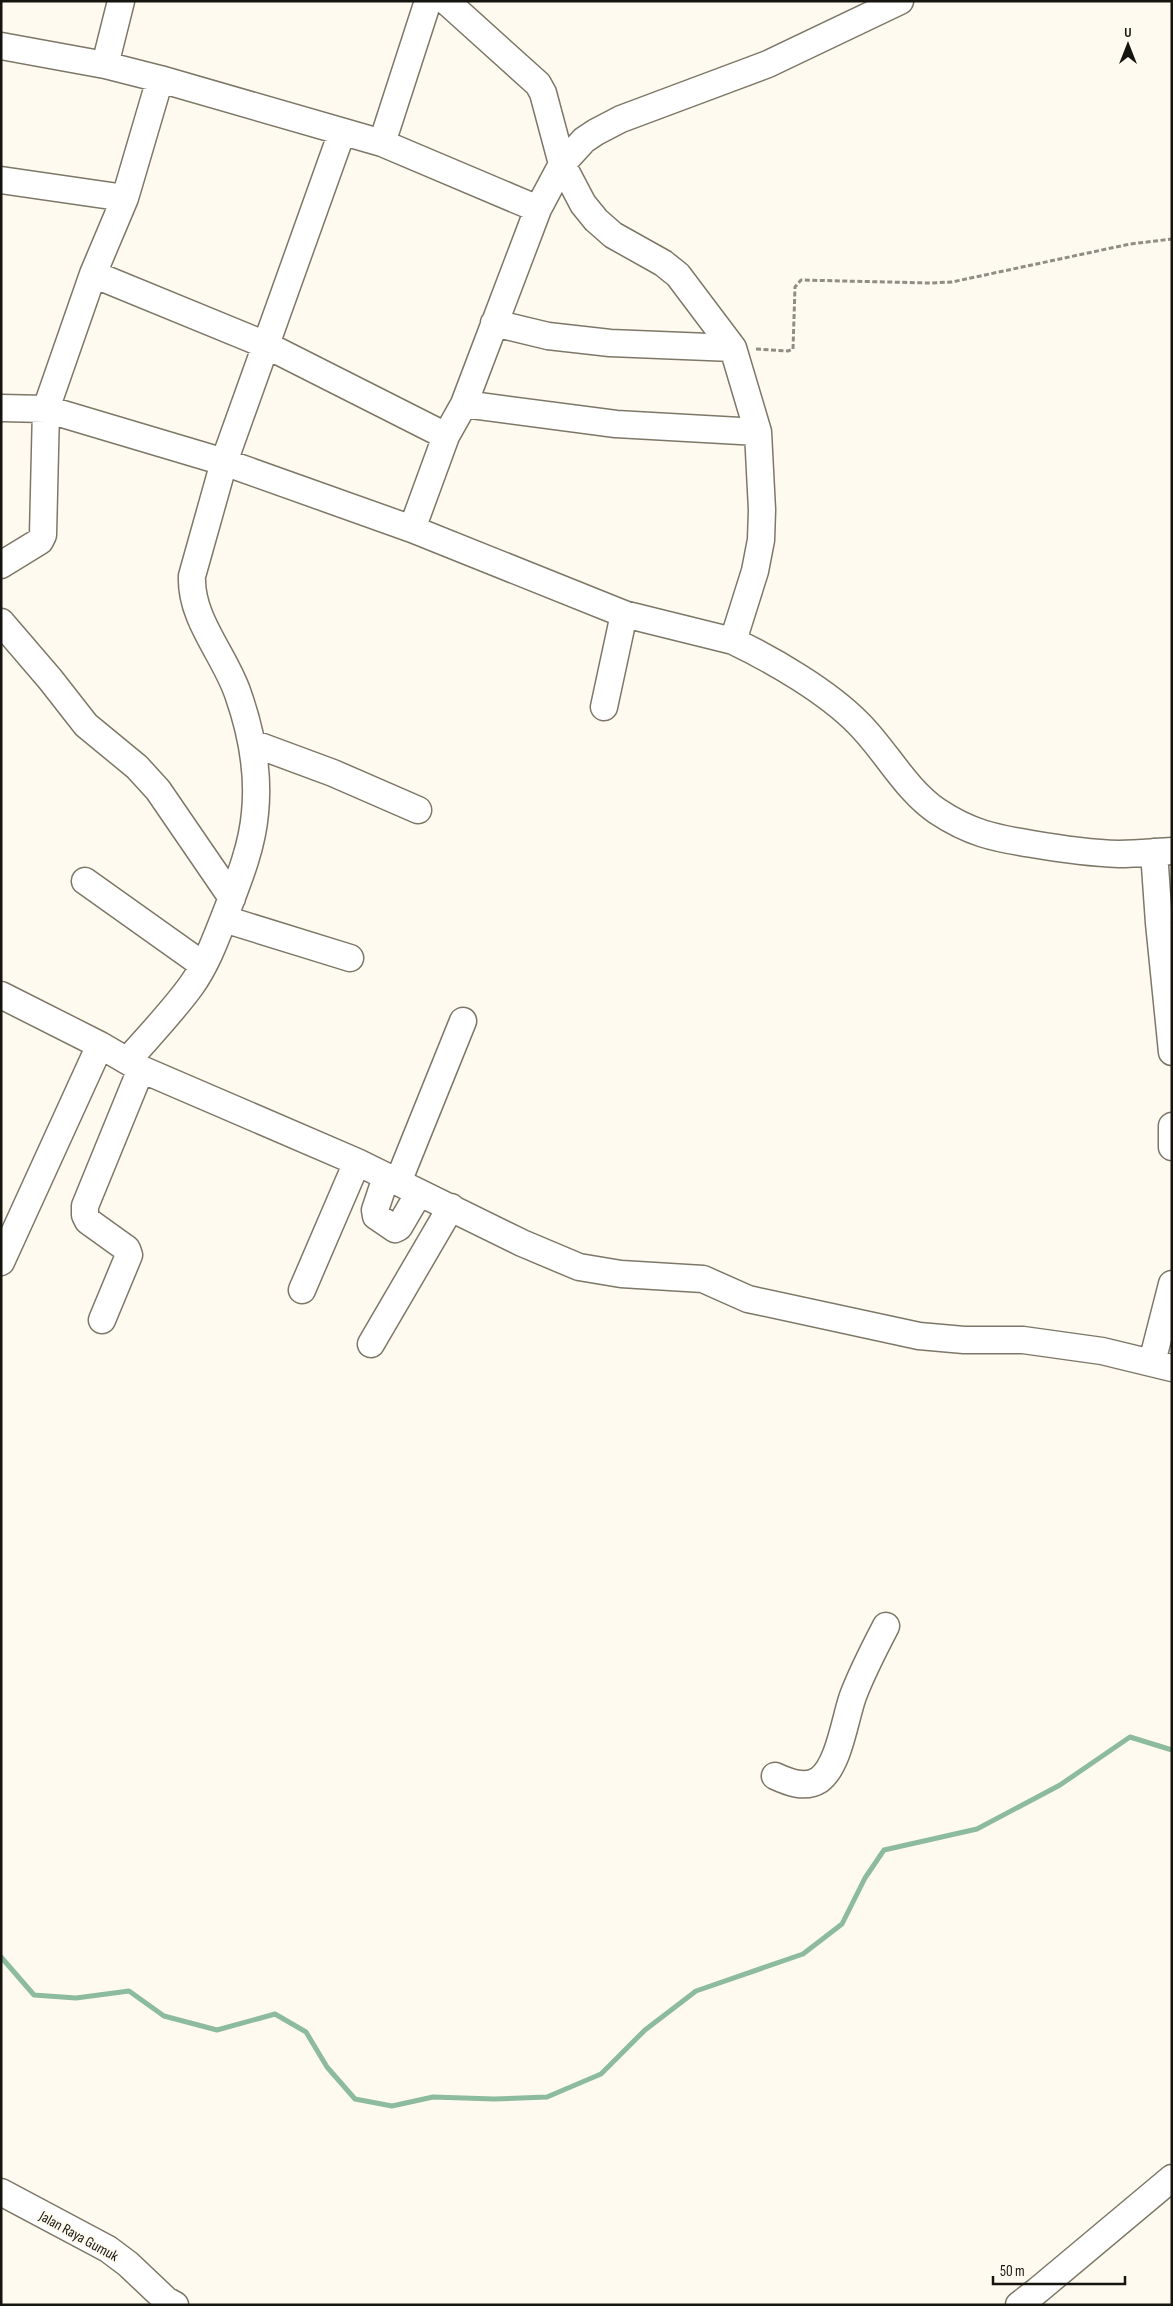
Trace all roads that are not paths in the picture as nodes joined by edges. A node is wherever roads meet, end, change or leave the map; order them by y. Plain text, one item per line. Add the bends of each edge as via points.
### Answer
1 (121, 1) edge
2 (428, 1) edge
3 (446, 1) edge
4 (900, 1) edge
5 (1, 46) edge
6 (105, 65) junction
7 (160, 79) junction
8 (342, 132) junction
9 (382, 143) junction
10 (562, 164) junction
11 (1, 180) edge
12 (125, 198) junction
13 (538, 209) junction
14 (93, 274) junction
15 (494, 323) junction
16 (266, 345) junction
17 (733, 348) junction
18 (464, 404) junction
19 (1, 408) edge
20 (46, 409) junction
21 (758, 432) junction
22 (446, 436) junction
23 (224, 462) junction
24 (412, 529) junction
25 (1, 564) edge
26 (624, 614) junction
27 (1, 622) edge
28 (733, 641) junction
29 (604, 706) dead end
30 (252, 743) junction
31 (418, 810) dead end
32 (1163, 852) edge
33 (85, 880) dead end
34 (228, 908) junction
35 (350, 958) dead end
36 (204, 965) junction
37 (1, 995) edge
38 (462, 1021) dead end
39 (100, 1046) junction
40 (1172, 1052) edge
41 (134, 1065) junction
42 (1172, 1126) edge
43 (1172, 1147) edge
44 (357, 1162) junction
45 (401, 1184) junction
46 (451, 1207) junction
47 (1, 1262) edge
48 (1172, 1284) edge
49 (302, 1290) dead end
50 (102, 1320) dead end
51 (371, 1344) dead end
52 (1162, 1365) edge
53 (883, 1631) dead end
54 (775, 1776) dead end
55 (1172, 2178) edge
56 (1, 2192) edge
57 (175, 2305) edge
58 (1019, 2305) edge

1 - 6 street
2 - 9 street
3 - 10 street via 538,84
4 - 10 street via 768,64 621,119 584,140
5 - 6 street
6 - 7 street
7 - 8 street
7 - 12 street
8 - 9 street
8 - 16 street
9 - 13 street
10 - 13 street
10 - 17 street via 583,204 596,220 613,235 678,275
11 - 12 street
12 - 14 street
13 - 15 street
14 - 16 street
14 - 20 street
15 - 17 street via 548,336 610,343
15 - 18 street
16 - 22 street
16 - 23 street
17 - 21 street
18 - 21 street via 616,424
18 - 22 street
19 - 20 street
20 - 23 street
20 - 25 street via 43,534 37,543
21 - 28 street via 761,540
22 - 24 street
23 - 24 street
23 - 30 street via 191,587 200,617 238,691
24 - 26 street
26 - 28 street
26 - 29 street
27 - 34 street via 86,726 137,767 158,790 214,874
28 - 32 street via 757,652 838,706 859,724 917,794 959,824 987,836 1076,851
30 - 31 street
30 - 34 street via 256,812 244,864
32 - 40 street via 1158,923
33 - 36 street
34 - 35 street
34 - 36 street
36 - 41 street
37 - 39 street
38 - 45 street
39 - 41 street
39 - 47 street
41 - 44 street
41 - 50 street via 85,1206 88,1221 127,1249 129,1255
42 - 43 street
44 - 45 street
44 - 49 street
45 - 46 street
46 - 51 street
46 - 52 street via 522,1244 593,1271 703,1279 748,1299 919,1336 1023,1340 1102,1351
48 - 52 street
53 - 54 street via 853,1697 826,1773 817,1781 802,1784 792,1784
55 - 58 street
56 - 57 street, Jalan Raya Gumuk via 108,2249

